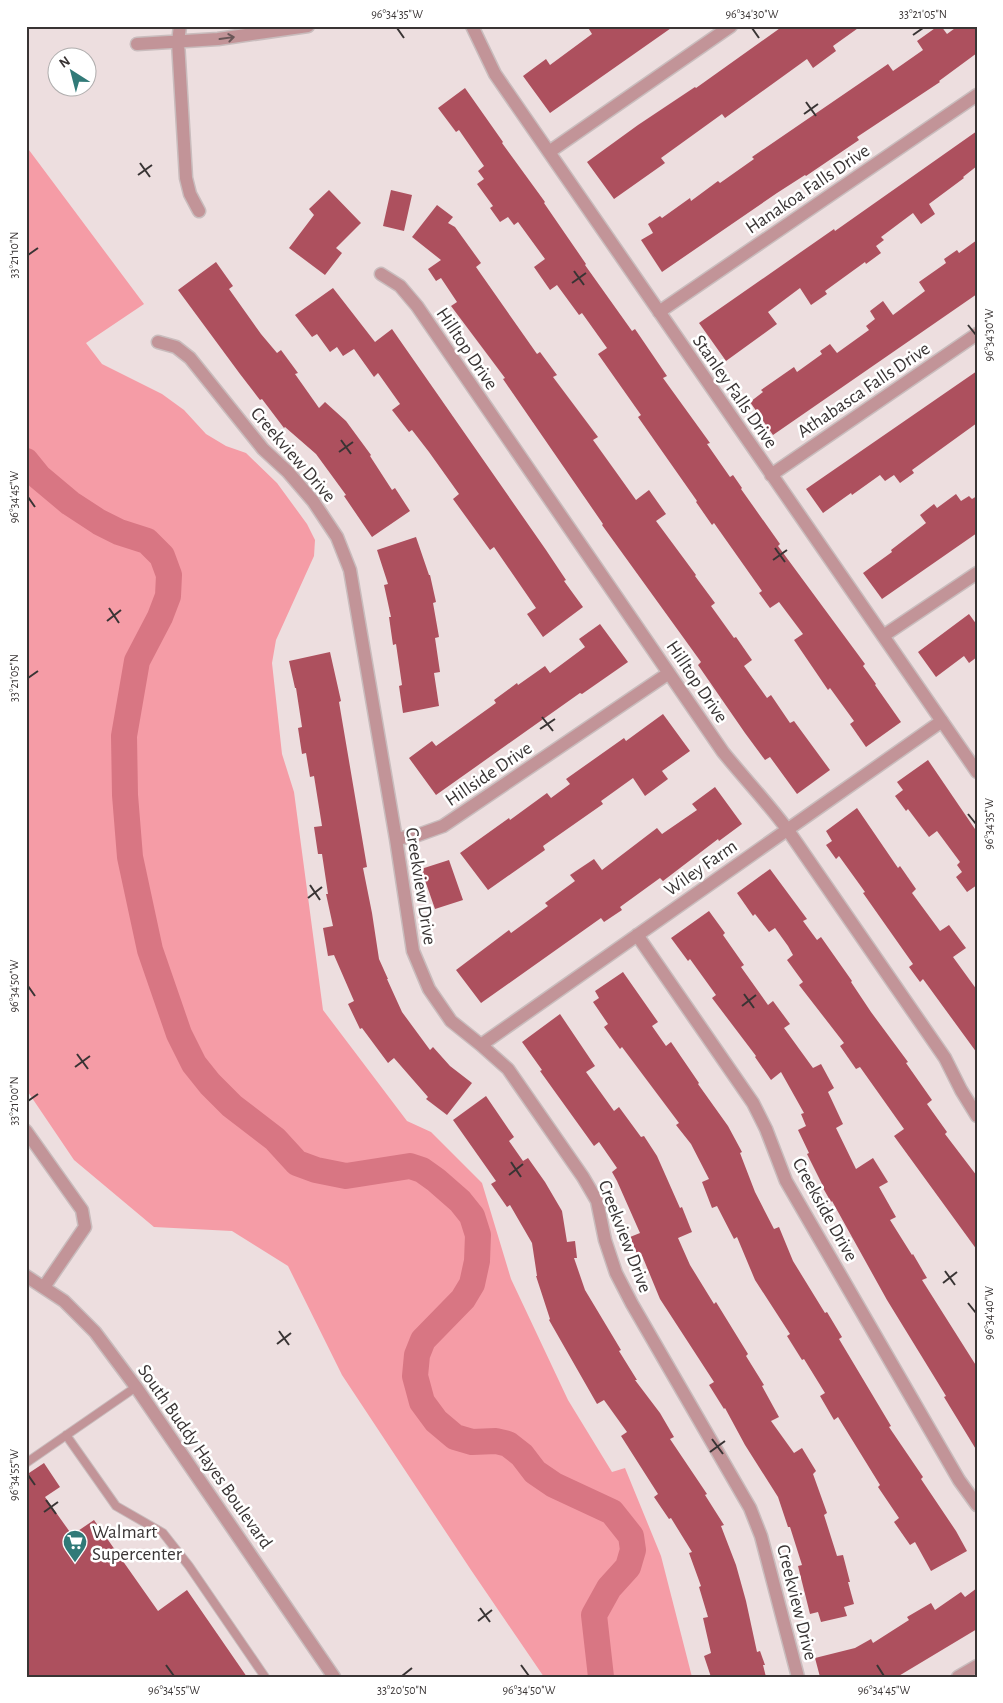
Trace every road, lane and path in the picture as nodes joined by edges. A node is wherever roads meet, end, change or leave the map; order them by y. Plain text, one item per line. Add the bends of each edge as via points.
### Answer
1 (180, 26) edge
2 (308, 26) edge
3 (472, 26) edge
4 (731, 26) edge
5 (178, 42) junction
6 (137, 44) dead end
7 (977, 94) edge
8 (548, 152) junction
9 (198, 211) dead end
10 (381, 274) dead end
11 (659, 312) junction
12 (977, 334) edge
13 (158, 342) dead end
14 (771, 474) junction
15 (977, 573) edge
16 (883, 636) junction
17 (669, 673) junction
18 (942, 721) junction
19 (977, 772) edge
20 (787, 829) junction
21 (396, 839) junction
22 (637, 934) junction
23 (481, 1044) junction
24 (977, 1116) edge
25 (26, 1131) edge
26 (26, 1276) edge
27 (44, 1287) junction
28 (136, 1387) junction
29 (66, 1435) junction
30 (26, 1463) edge
31 (977, 1505) edge
32 (977, 1666) edge
33 (265, 1677) edge
34 (334, 1677) edge
35 (798, 1677) edge
36 (958, 1677) edge

1 - 5 street
5 -> 2 street
3 - 8 street, Stanley Falls Drive via 495,74
4 - 8 street
5 - 6 street
5 - 9 street via 186,178
7 - 11 street, Hanakoa Falls Drive
8 - 11 street, Stanley Falls Drive
10 - 17 street, Hilltop Drive via 400,286 417,306
11 - 14 street, Stanley Falls Drive
12 - 14 street, Athabasca Falls Drive
13 - 21 street, Creekview Drive via 176,347 190,358 263,448 313,501 337,537 350,570
14 - 16 street, Stanley Falls Drive
15 - 16 street
16 - 18 street, Stanley Falls Drive
17 - 20 street, Hilltop Drive via 742,776
17 - 21 street, Hillside Drive via 443,826
18 - 19 street, Stanley Falls Drive
18 - 20 street, Wiley Farm
20 - 22 street, Wiley Farm
20 - 24 street, Hilltop Drive via 945,1058
21 - 23 street, Creekview Drive via 412,951 429,988 451,1021
22 - 23 street, Wiley Farm
22 - 31 street, Creekside Drive via 753,1103 786,1181 959,1480
23 - 35 street, Creekview Drive via 508,1069 597,1201 616,1273 750,1508 761,1536
25 - 27 street via 82,1210 85,1227
26 - 27 street, South Buddy Hayes Boulevard
27 - 28 street, South Buddy Hayes Boulevard via 90,1326
28 - 29 lane
28 - 34 street, South Buddy Hayes Boulevard
29 - 30 lane
29 - 33 lane via 116,1506 168,1540
32 - 36 street

